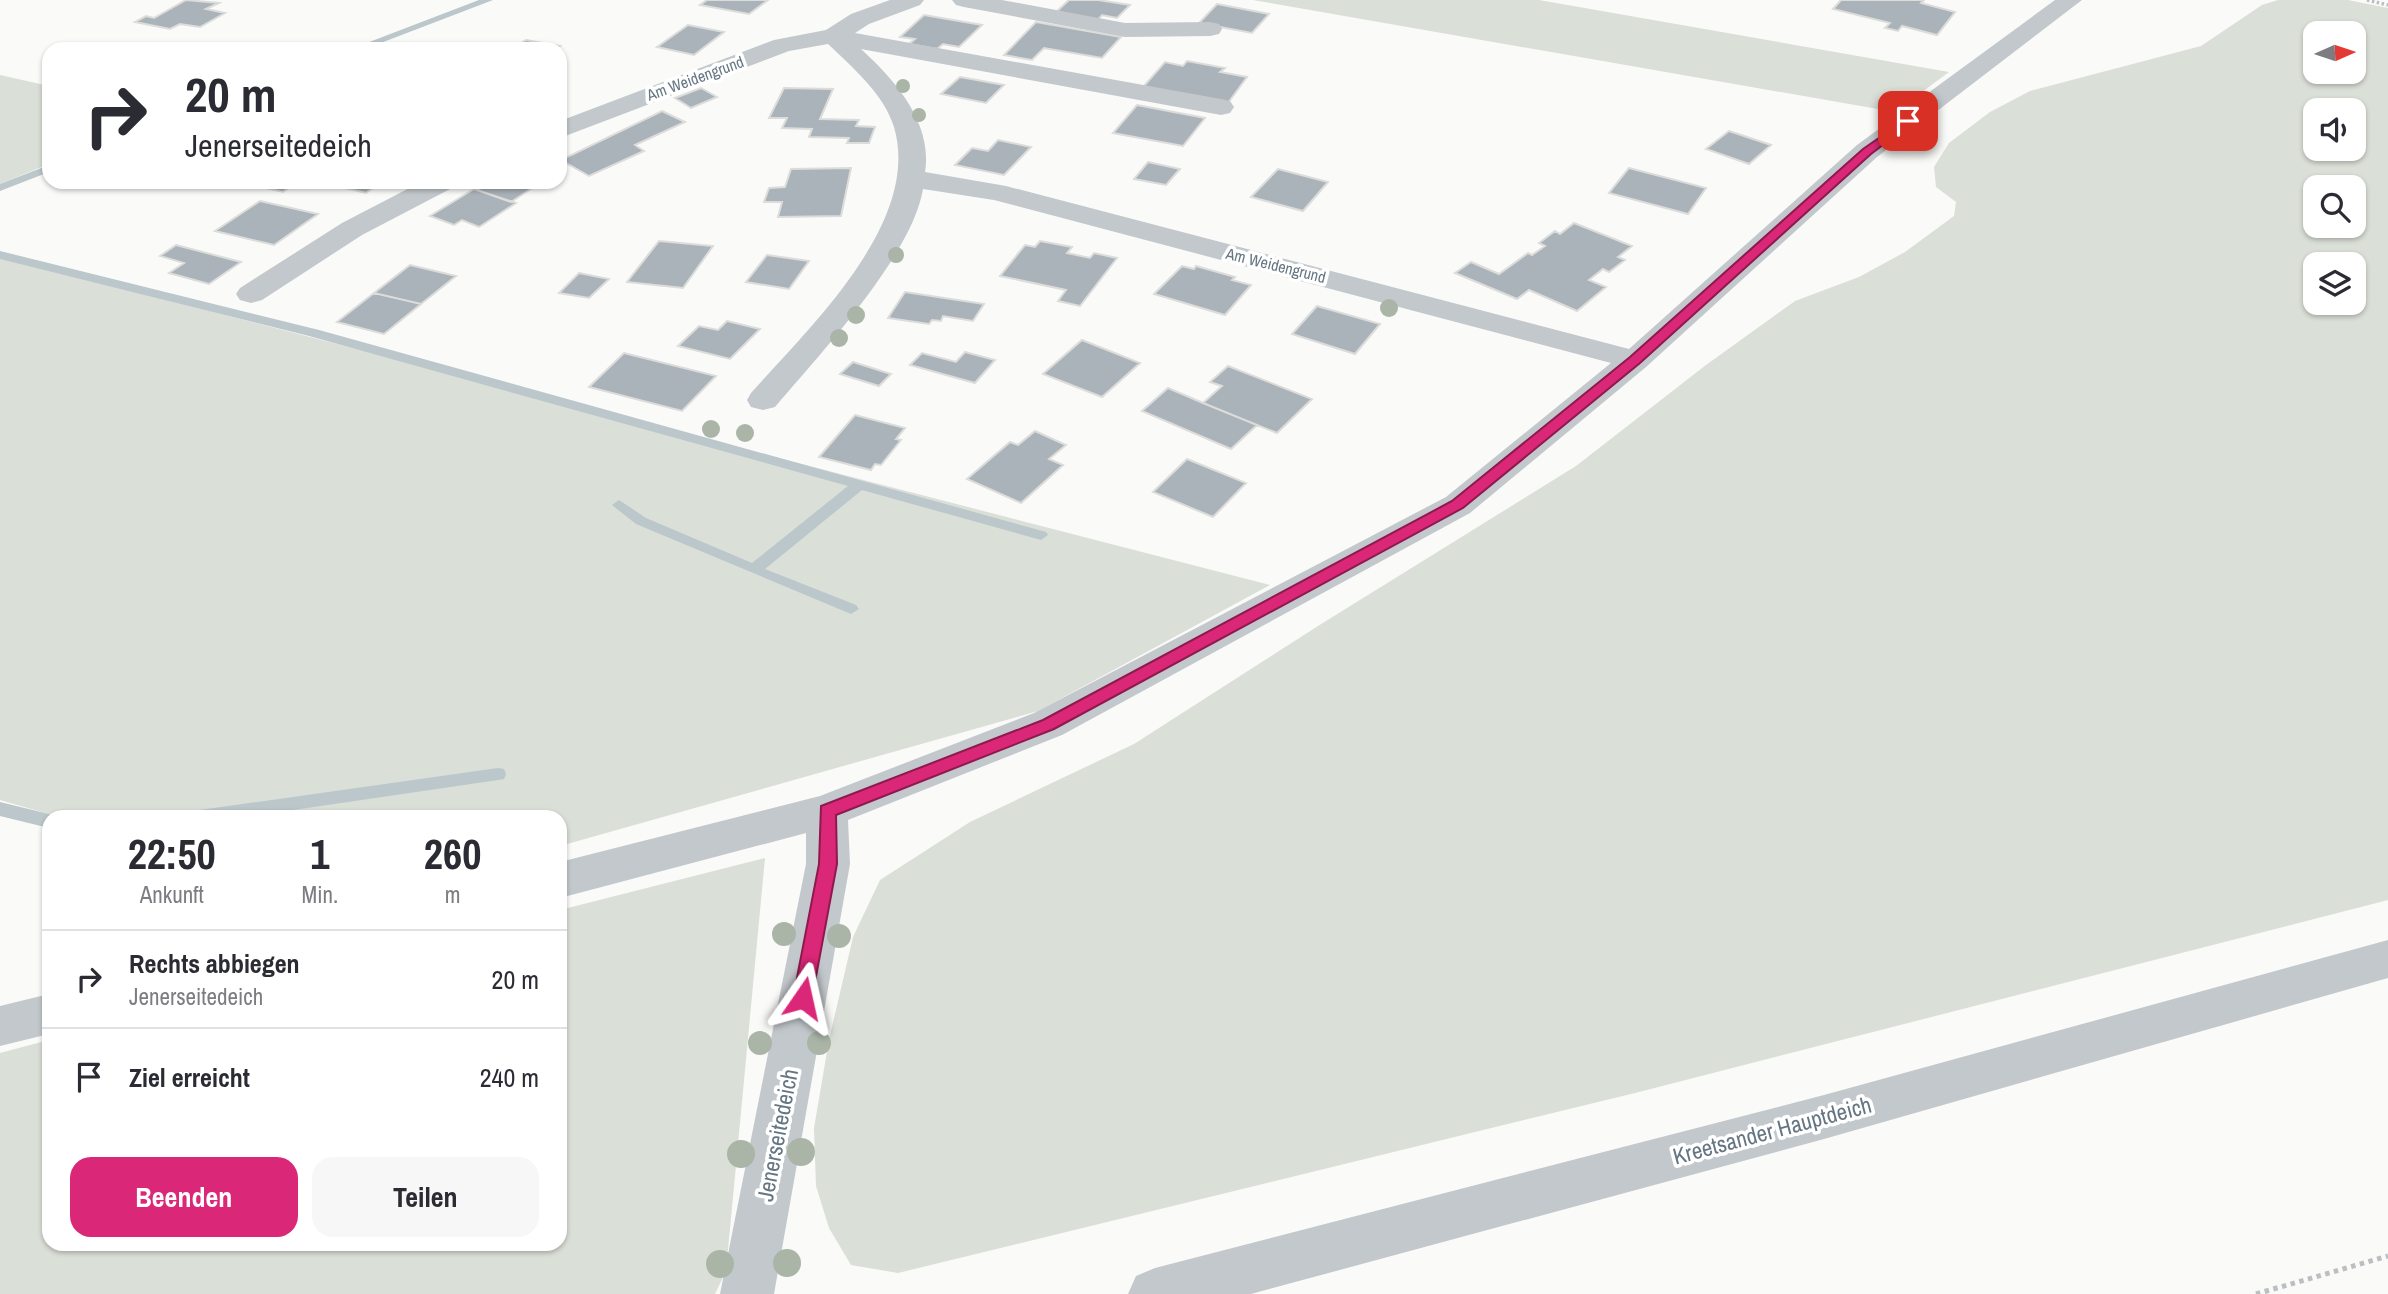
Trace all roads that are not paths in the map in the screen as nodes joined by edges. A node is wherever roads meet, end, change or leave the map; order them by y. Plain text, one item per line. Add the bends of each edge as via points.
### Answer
1 (912, 0) edge
2 (964, 0) edge
3 (2070, 0) edge
4 (1210, 29) dead end
5 (833, 36) junction
6 (1221, 107) dead end
7 (567, 127) edge
8 (915, 179) junction
9 (429, 189) edge
10 (251, 294) dead end
11 (1635, 360) junction
12 (763, 400) dead end
13 (827, 811) junction
14 (567, 878) edge
15 (2388, 959) edge
16 (42, 1016) edge
17 (0, 1026) edge
18 (747, 1294) edge
19 (1155, 1294) edge

1 - 5 street, Am Weidengrund via 860,19
2 - 4 street via 1125,30
3 - 11 street via 1867,151
5 - 6 street
5 - 7 street, Am Weidengrund via 783,46
5 - 8 street via 879,77 908,127
8 - 11 street, Am Weidengrund via 1009,196
8 - 12 street via 890,241
9 - 10 street via 352,229
11 - 13 street via 1458,505 1048,724
13 - 14 street
13 - 18 street, Jenerseitedeich via 828,864
15 - 19 street, Kreetsander Hauptdeich via 1811,1120
16 - 17 street

